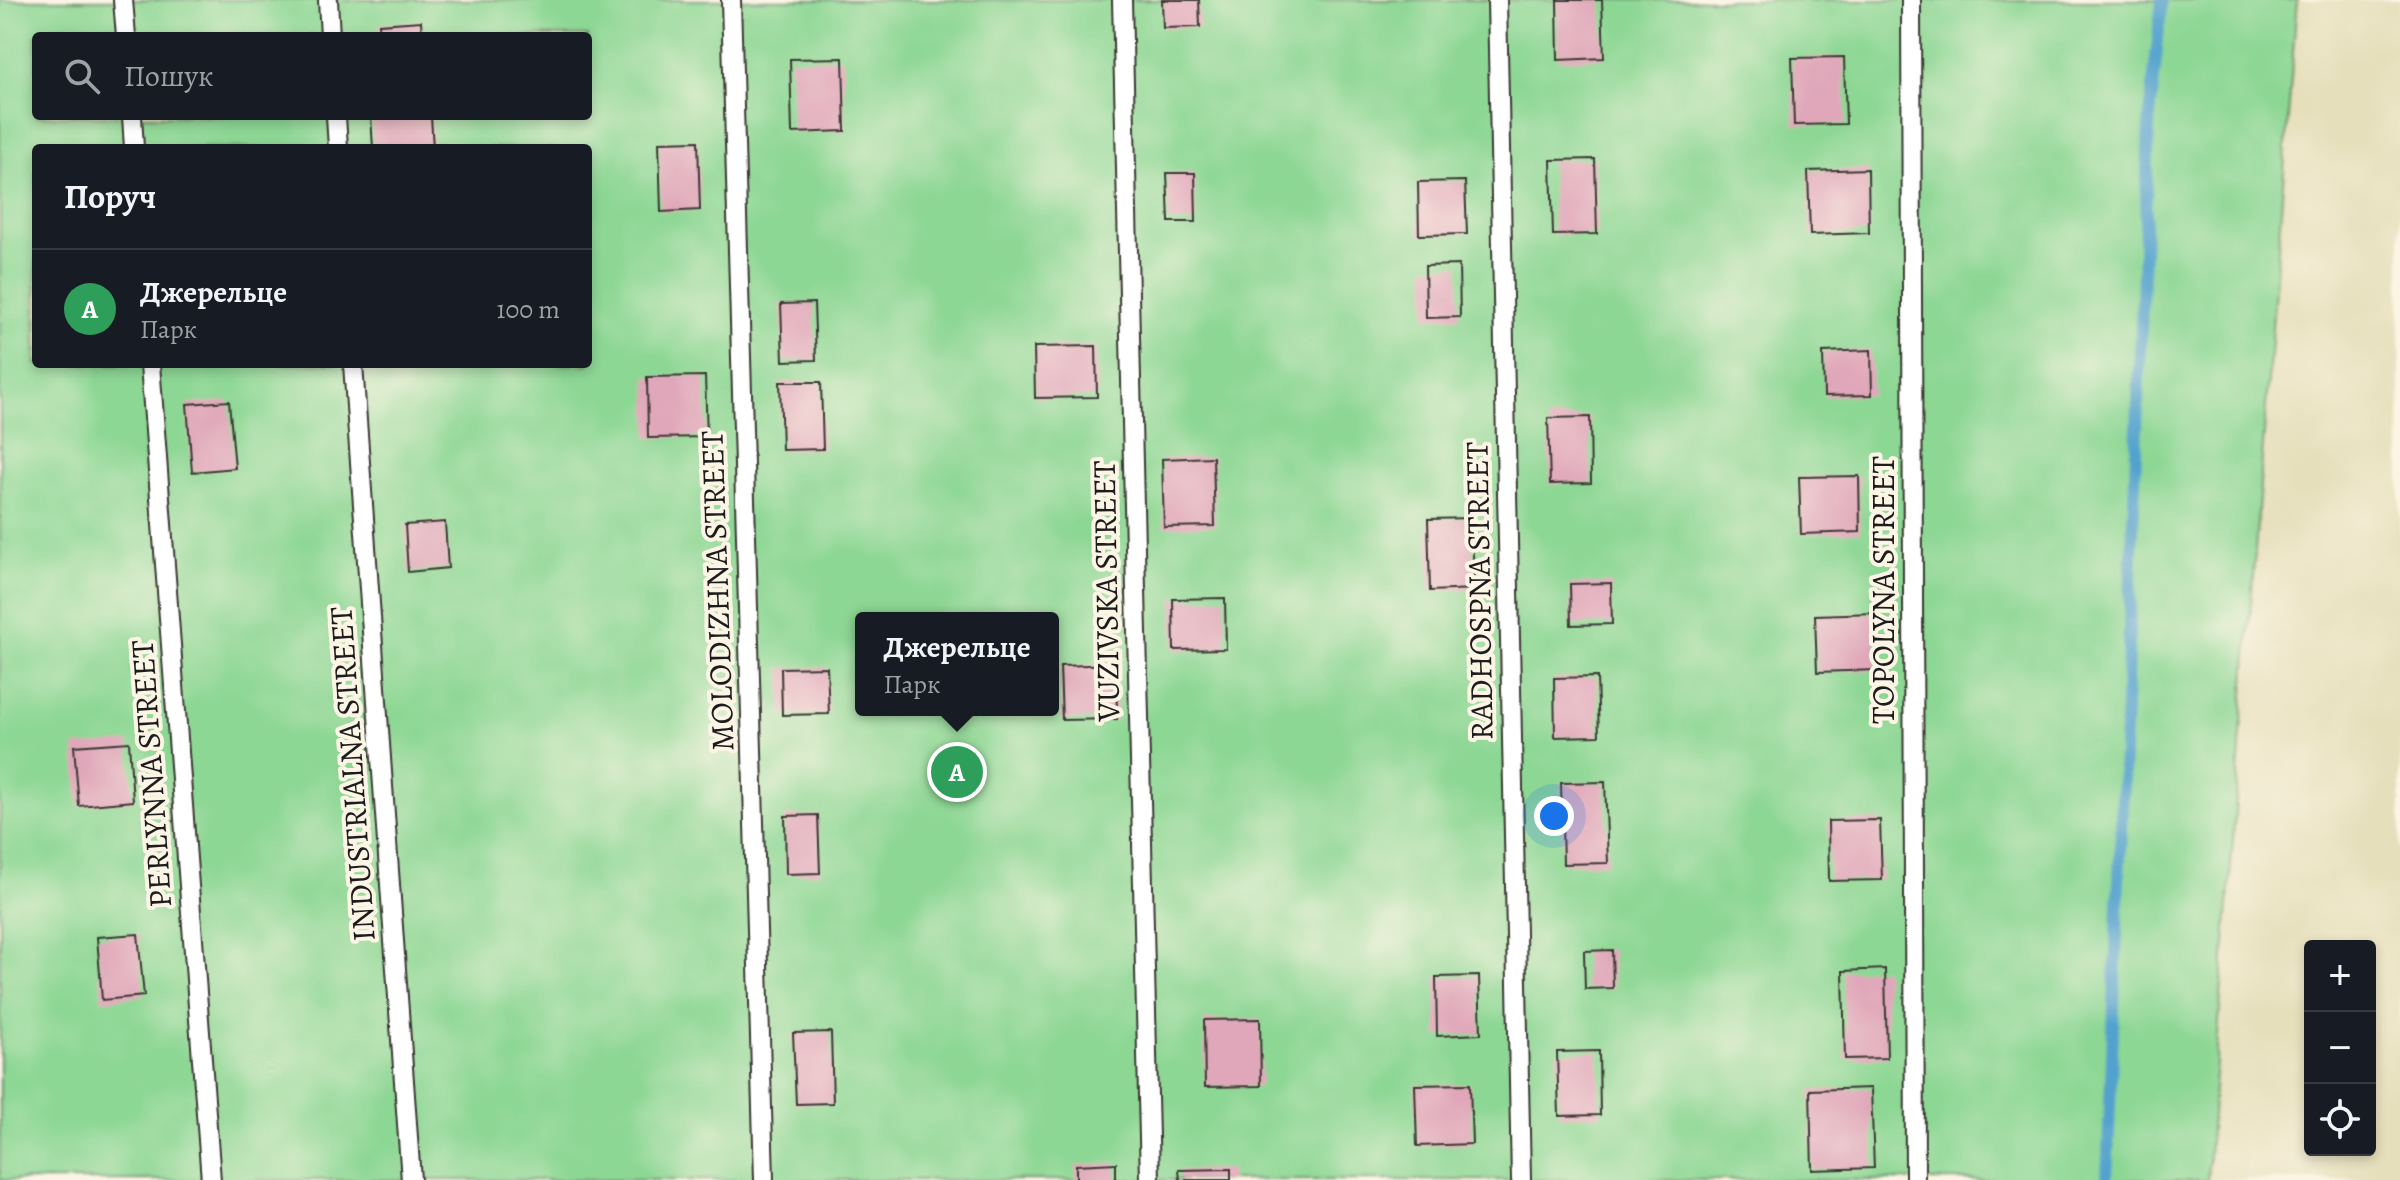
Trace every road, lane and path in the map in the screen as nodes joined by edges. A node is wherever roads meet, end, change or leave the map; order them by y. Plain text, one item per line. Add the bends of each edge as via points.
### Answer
1 (123, 0) edge
2 (328, 0) edge
3 (731, 0) edge
4 (1122, 0) edge
5 (1497, 0) edge
6 (1911, 0) edge
7 (126, 32) edge
8 (330, 32) edge
9 (132, 120) edge
10 (336, 120) edge
11 (134, 144) edge
12 (338, 144) edge
13 (150, 368) edge
14 (353, 368) edge
15 (211, 1180) edge
16 (411, 1180) edge
17 (764, 1180) edge
18 (1150, 1180) edge
19 (1521, 1180) edge
20 (1915, 1180) edge

1 - 7 lane
2 - 8 lane
3 - 17 lane, MOLODIZHNA STREET
4 - 18 lane, VUZIVSKA STREET
5 - 19 lane, RADHOSPNA STREET
6 - 20 lane, TOPOLYNA STREET
9 - 11 lane
10 - 12 lane
13 - 15 lane, PERLYNNA STREET
14 - 16 lane, INDUSTRIALNA STREET

